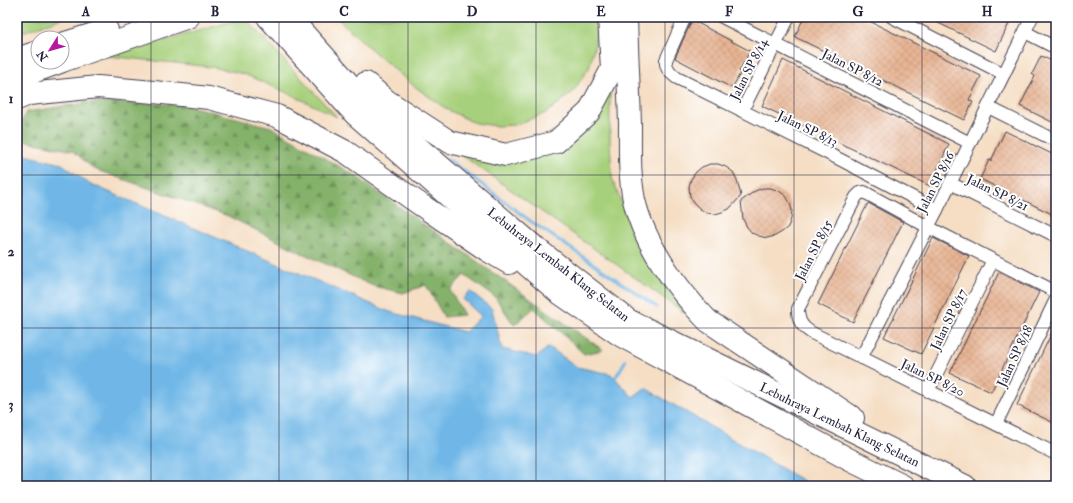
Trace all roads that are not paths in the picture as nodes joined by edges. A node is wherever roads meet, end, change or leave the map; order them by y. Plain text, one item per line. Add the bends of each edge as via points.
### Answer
1 (144, 17) edge
2 (188, 17) edge
3 (268, 17) edge
4 (610, 17) edge
5 (626, 17) edge
6 (685, 17) edge
7 (722, 17) edge
8 (789, 17) edge
9 (892, 17) edge
10 (1032, 17) edge
11 (290, 19) edge
12 (122, 32) junction
13 (1025, 32) junction
14 (70, 42) edge
15 (776, 43) junction
16 (1056, 48) edge
17 (30, 55) edge
18 (70, 58) edge
19 (17, 59) edge
20 (39, 70) edge
21 (1004, 74) junction
22 (17, 78) edge
23 (17, 99) edge
24 (988, 107) junction
25 (742, 111) junction
26 (1056, 141) edge
27 (970, 143) junction
28 (950, 184) junction
29 (937, 210) junction
30 (928, 227) junction
31 (1056, 236) edge
32 (993, 260) junction
33 (558, 292) junction
34 (1056, 292) edge
35 (1056, 299) edge
36 (800, 322) joint
37 (861, 358) junction
38 (928, 391) junction
39 (996, 424) junction
40 (1056, 454) edge
41 (927, 467) junction
42 (903, 486) edge
43 (965, 486) edge

1 - 12 highway
2 - 12 highway
3 - 33 highway, Lebuhraya Lembah Klang Selatan via 355,114
4 - 11 highway via 612,69 589,112 556,142 506,154 450,142 386,101
5 - 41 highway via 630,164 634,200 647,235 665,269 708,321
6 - 25 street, Jalan SP 8/13 via 666,60 668,70 677,78
7 - 15 street, Jalan SP 8/12
8 - 15 street, Jalan SP 8/14
9 - 21 street
10 - 13 street, Jalan SP 8/16
11 - 41 highway, Lebuhraya Lembah Klang Selatan via 366,103 536,249 628,320
12 - 14 highway
12 - 18 highway
13 - 16 street
13 - 21 street, Jalan SP 8/16
15 - 25 street, Jalan SP 8/14
15 - 27 street, Jalan SP 8/12
17 - 19 highway
20 - 22 highway
21 - 24 street, Jalan SP 8/16
23 - 33 highway via 29,94 98,87 209,98 277,116 346,152 487,250
24 - 26 street
24 - 27 street, Jalan SP 8/16
25 - 29 street, Jalan SP 8/13
27 - 28 street, Jalan SP 8/16
28 - 29 street, Jalan SP 8/16
28 - 31 street, Jalan SP 8/21
29 - 30 street, Jalan SP 8/16
30 - 32 street
30 - 36 street, Jalan SP 8/15 via 866,193 860,193 798,309
30 - 37 street, Jalan SP 8/16
32 - 34 street
32 - 38 street, Jalan SP 8/17
33 - 42 highway, Lebuhraya Lembah Klang Selatan via 620,334 850,460
35 - 39 street, Jalan SP 8/18
36 - 37 street, Jalan SP 8/20 via 808,331
37 - 38 street, Jalan SP 8/20
38 - 39 street, Jalan SP 8/20
39 - 40 street, Jalan SP 8/20
41 - 43 highway, Lebuhraya Lembah Klang Selatan

